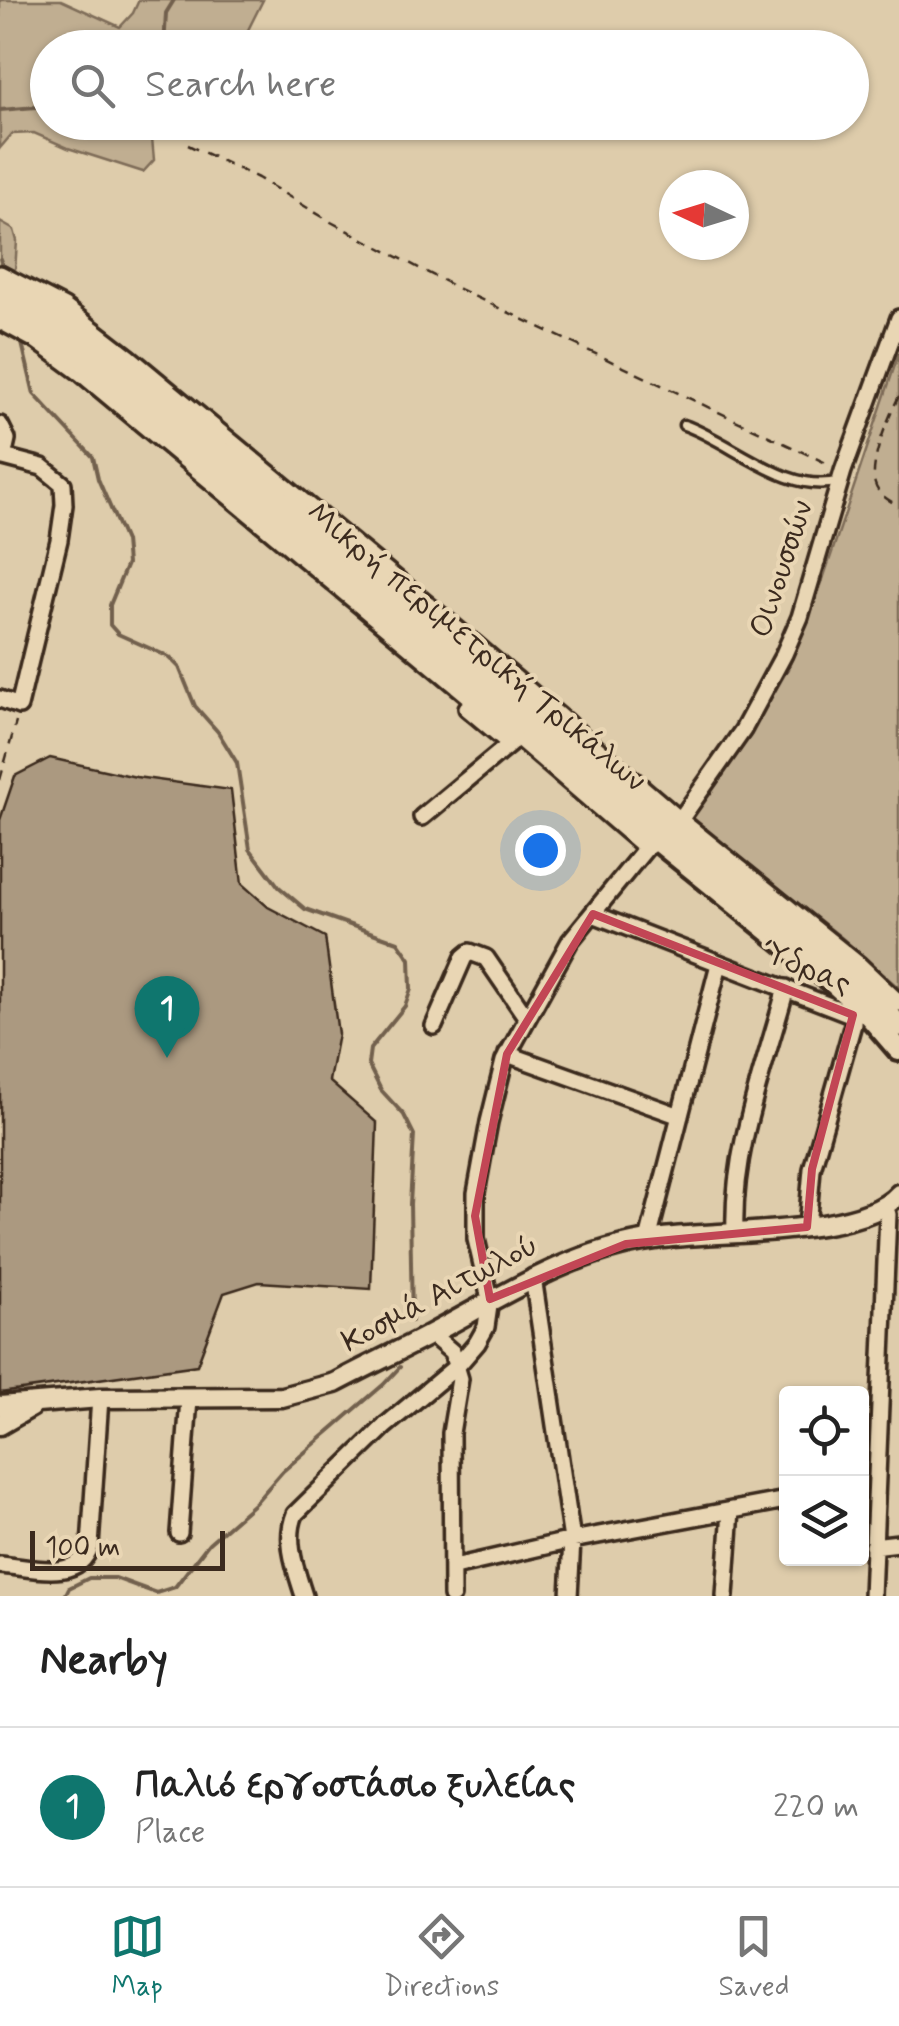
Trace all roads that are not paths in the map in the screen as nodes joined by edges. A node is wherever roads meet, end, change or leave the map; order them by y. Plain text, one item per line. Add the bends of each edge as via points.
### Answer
1 (0, 274) edge
2 (0, 288) edge
3 (0, 306) edge
4 (899, 318) edge
5 (0, 321) edge
6 (0, 424) edge
7 (684, 425) dead end
8 (1, 456) edge
9 (841, 476) junction
10 (0, 699) edge
11 (467, 708) dead end
12 (510, 744) junction
13 (422, 817) dead end
14 (680, 820) junction
15 (648, 847) junction
16 (593, 914) junction
17 (719, 964) junction
18 (786, 988) junction
19 (899, 1004) edge
20 (527, 1018) junction
21 (434, 1026) dead end
22 (899, 1026) edge
23 (899, 1050) edge
24 (507, 1054) junction
25 (680, 1116) junction
26 (899, 1194) edge
27 (889, 1212) edge
28 (807, 1227) junction
29 (735, 1231) junction
30 (648, 1240) junction
31 (533, 1277) junction
32 (490, 1299) junction
33 (431, 1334) junction
34 (891, 1344) edge
35 (458, 1364) junction
36 (100, 1398) junction
37 (188, 1398) junction
38 (40, 1401) junction
39 (0, 1406) edge
40 (0, 1424) edge
41 (869, 1486) edge
42 (779, 1501) edge
43 (731, 1510) junction
44 (179, 1533) dead end
45 (572, 1540) junction
46 (899, 1543) edge
47 (874, 1546) junction
48 (0, 1564) edge
49 (454, 1567) junction
50 (304, 1596) edge
51 (452, 1596) edge
52 (569, 1596) edge
53 (725, 1596) edge
54 (872, 1596) edge

1 - 14 street via 64,307 130,358
2 - 22 main road, Μικρή περιμετρική Τρικάλων via 112,360 846,972
3 - 15 main road, Μικρή περιμετρική Τρικάλων via 101,372 522,722
4 - 9 street, Οινουσσών
5 - 15 street via 82,374
6 - 8 street via 7,439
7 - 9 lane via 782,474 825,485
8 - 10 street via 49,471 63,484 64,504 20,706
9 - 14 street, Οινουσσών via 784,654 743,730
11 - 12 street
12 - 13 street
12 - 15 street
14 - 19 street
15 - 16 street
15 - 23 main road, Μικρή περιμετρική Τρικάλων via 844,992
16 - 17 street, Ύδρας
16 - 20 street via 570,940
17 - 18 street, Ύδρας
17 - 25 street
18 - 28 street, Ύδρας via 853,1015 812,1169
18 - 29 street via 740,1160
20 - 21 street via 486,958 470,952
20 - 24 street
24 - 25 street
24 - 32 street via 476,1193 476,1239
25 - 30 street
26 - 27 street, Κοσμά Αιτωλού
27 - 28 street, Κοσμά Αιτωλού
27 - 34 street
28 - 29 street, Κοσμά Αιτωλού
29 - 30 street, Κοσμά Αιτωλού
30 - 31 street, Κοσμά Αιτωλού
31 - 32 street, Κοσμά Αιτωλού
31 - 45 street
32 - 33 street, Κοσμά Αιτωλού
32 - 35 street via 486,1327
33 - 35 street
33 - 37 street, Κοσμά Αιτωλού via 309,1392
34 - 41 street
35 - 49 street via 451,1433
35 - 50 street via 295,1514 292,1550
36 - 37 street, Κοσμά Αιτωλού
36 - 38 street, Κοσμά Αιτωλού
36 - 48 street via 86,1557 63,1570
37 - 44 street
38 - 39 street, Κοσμά Αιτωλού
38 - 40 street
41 - 47 street
42 - 43 street
43 - 45 street
43 - 53 street
45 - 49 street
45 - 52 street
46 - 47 street
47 - 54 street
49 - 51 street

